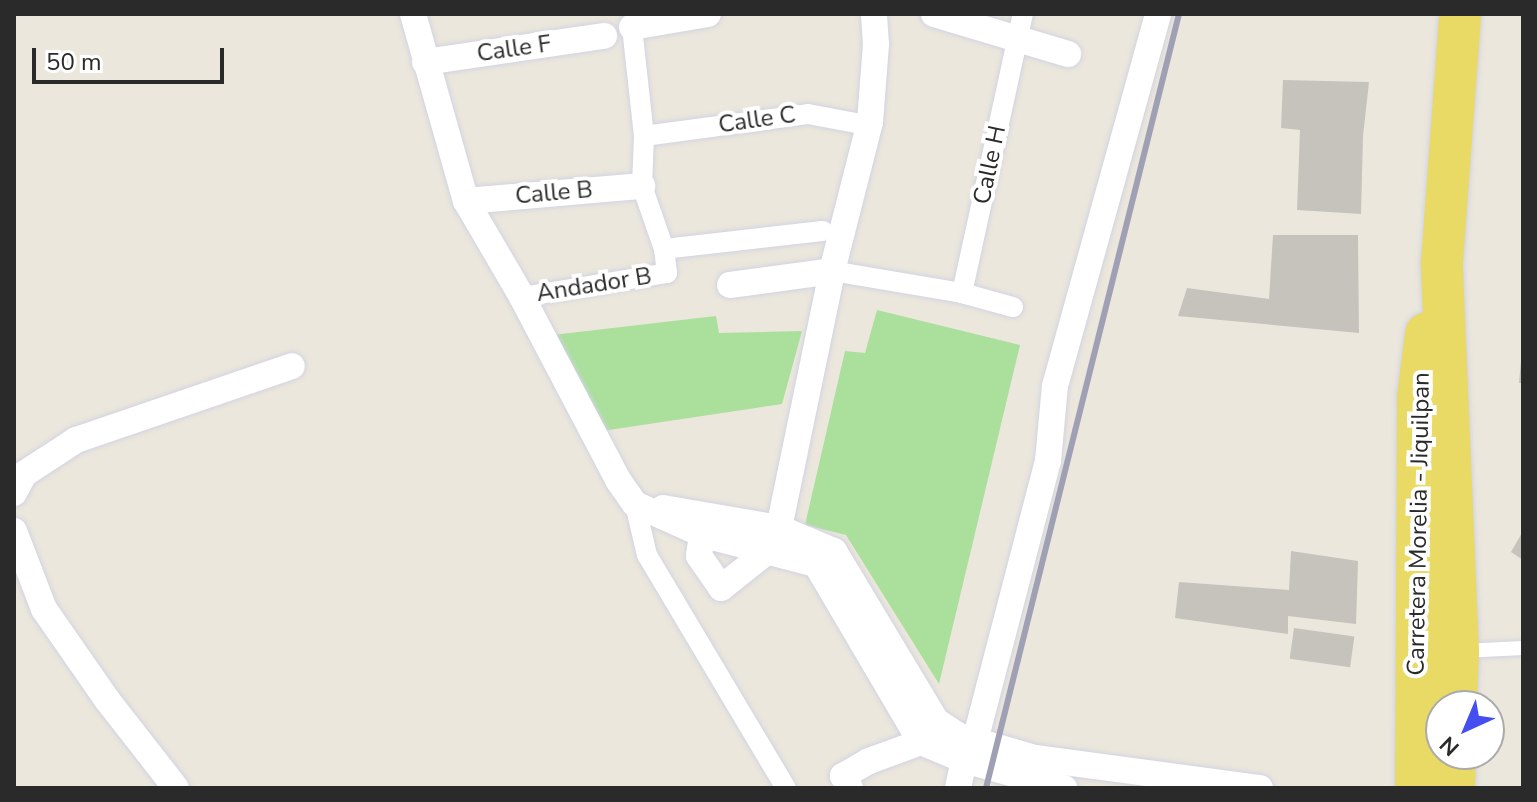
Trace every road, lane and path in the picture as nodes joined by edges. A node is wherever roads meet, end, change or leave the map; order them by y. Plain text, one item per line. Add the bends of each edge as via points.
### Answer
1 (413, 14) edge
2 (708, 14) edge
3 (874, 14) edge
4 (889, 14) edge
5 (934, 14) edge
6 (1158, 14) edge
7 (1460, 14) edge
8 (661, 19) edge
9 (1020, 26) edge
10 (632, 27) joint
11 (604, 36) dead end
12 (876, 44) junction
13 (1068, 54) dead end
14 (425, 62) junction
15 (870, 122) junction
16 (644, 136) junction
17 (642, 186) junction
18 (466, 201) junction
19 (823, 231) dead end
20 (664, 249) junction
21 (1442, 262) junction
22 (832, 271) junction
23 (730, 285) dead end
24 (962, 293) junction
25 (522, 297) junction
26 (1013, 307) dead end
27 (292, 366) dead end
28 (14, 493) edge
29 (635, 504) junction
30 (705, 524) junction
31 (14, 531) edge
32 (774, 539) junction
33 (1523, 648) edge
34 (1458, 651) junction
35 (1450, 690) edge
36 (1457, 690) edge
37 (928, 732) junction
38 (970, 751) junction
39 (1425, 769) edge
40 (176, 788) edge
41 (786, 788) edge
42 (850, 788) edge
43 (958, 788) edge
44 (1064, 788) edge
45 (1260, 788) edge
46 (1418, 788) edge

1 - 14 street
2 - 8 street
3 - 12 street
4 - 12 street
5 - 9 street
6 - 38 street via 1055,386 1048,461
7 - 21 main road, Carretera Morelia - Jiquilpan
8 - 10 street
9 - 13 street
9 - 24 street, Calle H
10 - 16 street
11 - 14 street, Calle F
12 - 15 street
14 - 18 street
15 - 16 street, Calle C via 808,114
15 - 22 street
16 - 17 street
17 - 18 street, Calle B
17 - 20 street
18 - 25 street
19 - 20 street
20 - 25 street, Andador B via 667,273
21 - 34 main road, Carretera Morelia - Jiquilpan
21 - 46 main road, Carretera Morelia - Jiquilpan via 1418,397
22 - 23 street
22 - 24 street
22 - 32 street
24 - 26 street
25 - 29 street
27 - 28 street via 76,440 24,474
29 - 30 street
29 - 41 street via 647,555
30 - 32 street
30 - 32 street via 699,556 721,588
31 - 40 street via 44,609
32 - 37 street via 816,564
33 - 34 lane
34 - 35 main road
34 - 36 main road, Carretera Morelia - Jiquilpan
37 - 38 street
37 - 42 street via 843,776
38 - 43 street
38 - 44 street
38 - 45 street
39 - 46 main road

